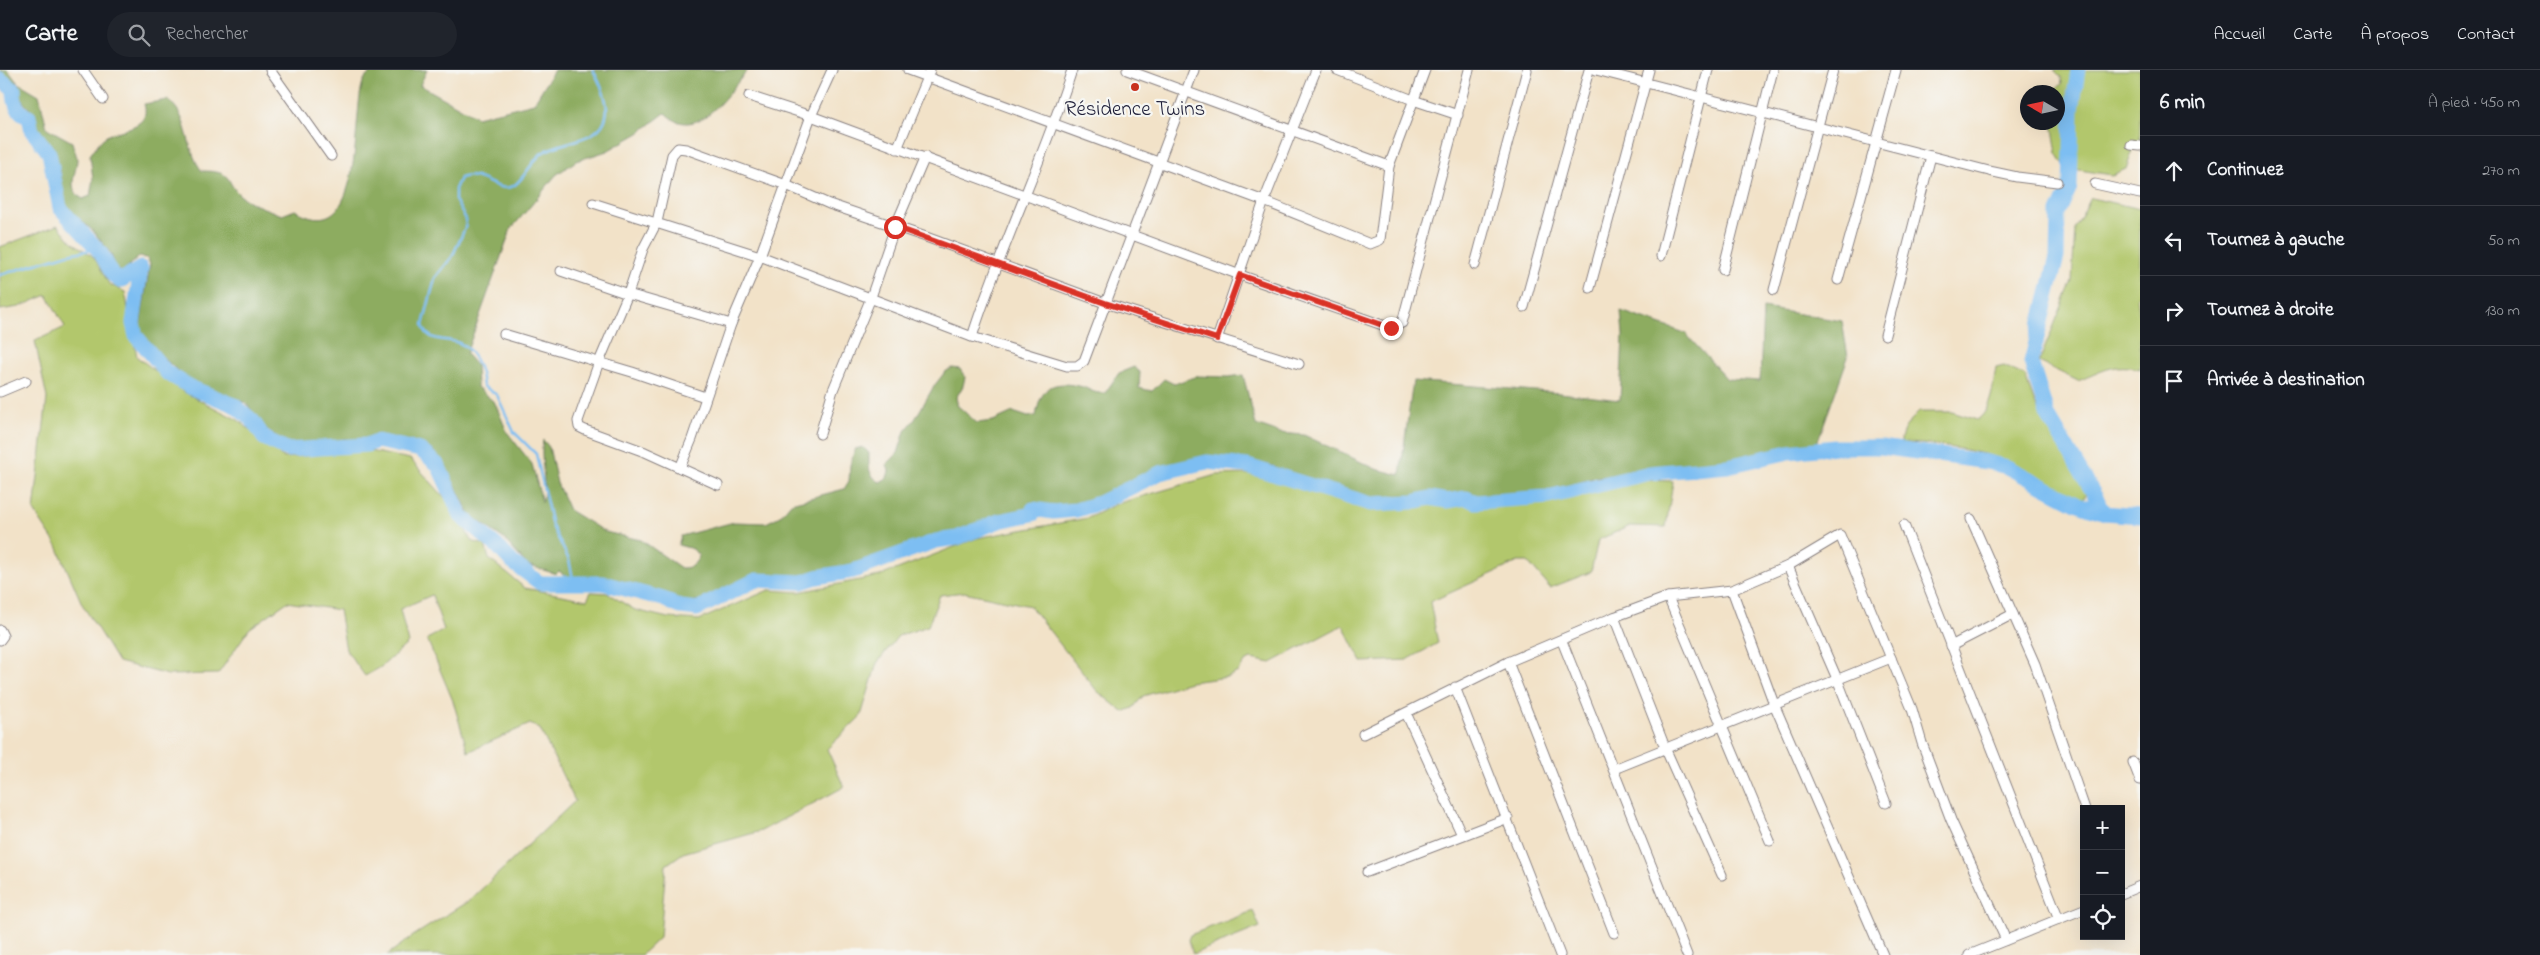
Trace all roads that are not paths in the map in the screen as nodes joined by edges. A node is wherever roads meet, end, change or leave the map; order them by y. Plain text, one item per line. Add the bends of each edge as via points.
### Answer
1 (83, 70) edge
2 (270, 70) edge
3 (832, 70) edge
4 (908, 70) edge
5 (1072, 70) edge
6 (1127, 70) edge
7 (1194, 70) edge
8 (1316, 70) edge
9 (1337, 70) edge
10 (1425, 70) edge
11 (1469, 70) edge
12 (1527, 70) edge
13 (1589, 70) edge
14 (1596, 70) edge
15 (1649, 70) edge
16 (1708, 70) edge
17 (1773, 70) edge
18 (1833, 70) edge
19 (1896, 70) edge
20 (929, 74) edge
21 (1645, 83) junction
22 (1185, 92) junction
23 (749, 96) dead end
24 (1700, 98) junction
25 (103, 99) dead end
26 (1413, 100) junction
27 (1762, 114) junction
28 (1458, 115) junction
29 (811, 116) junction
30 (1054, 123) junction
31 (1818, 128) junction
32 (1292, 129) junction
33 (1875, 143) junction
34 (897, 148) junction
35 (331, 156) dead end
36 (1931, 156) junction
37 (924, 157) junction
38 (1160, 164) junction
39 (1389, 166) junction
40 (2056, 182) dead end
41 (2095, 184) dead end
42 (786, 185) junction
43 (2140, 194) edge
44 (1026, 195) junction
45 (1264, 201) junction
46 (593, 203) dead end
47 (657, 222) junction
48 (895, 227) junction
49 (1131, 235) junction
50 (760, 256) junction
51 (1661, 256) dead end
52 (997, 265) junction
53 (1475, 265) dead end
54 (1723, 270) dead end
55 (562, 271) dead end
56 (1240, 275) junction
57 (1838, 280) dead end
58 (1590, 288) dead end
59 (1774, 290) dead end
60 (628, 294) junction
61 (870, 300) junction
62 (1105, 303) junction
63 (1524, 306) dead end
64 (731, 324) junction
65 (504, 334) dead end
66 (1885, 335) dead end
67 (972, 337) junction
68 (1217, 339) junction
69 (599, 362) junction
70 (1299, 364) dead end
71 (26, 381) dead end
72 (0, 392) edge
73 (705, 397) junction
74 (820, 434) dead end
75 (680, 468) junction
76 (718, 485) dead end
77 (1971, 519) dead end
78 (1904, 525) dead end
79 (1788, 566) junction
80 (1732, 590) junction
81 (1668, 598) junction
82 (2013, 614) junction
83 (1614, 617) junction
84 (0, 630) edge
85 (0, 640) edge
86 (1562, 641) junction
87 (1951, 646) junction
88 (1891, 658) junction
89 (1508, 662) junction
90 (1838, 681) junction
91 (1456, 688) junction
92 (1774, 704) junction
93 (1406, 713) junction
94 (1723, 726) junction
95 (1364, 734) dead end
96 (1666, 750) junction
97 (2133, 762) dead end
98 (1614, 769) junction
99 (2140, 780) edge
100 (1886, 803) dead end
101 (2083, 805) edge
102 (1508, 818) junction
103 (1462, 835) junction
104 (1770, 841) dead end
105 (1367, 872) dead end
106 (1722, 875) dead end
107 (2140, 886) edge
108 (2125, 892) edge
109 (2080, 911) edge
110 (2059, 919) junction
111 (1614, 934) dead end
112 (2006, 940) junction
113 (1560, 955) edge
114 (1687, 955) edge
115 (1883, 955) edge
116 (1969, 955) edge

1 - 25 street
2 - 35 street
3 - 29 street
4 - 20 street
5 - 30 street
6 - 22 street
7 - 22 street
8 - 32 street
9 - 26 street
10 - 26 street
11 - 28 street
12 - 53 street
13 - 63 street
14 - 21 street
15 - 21 street
16 - 24 street
17 - 27 street
18 - 31 street
19 - 33 street
20 - 30 street
20 - 34 street
21 - 24 street
21 - 58 street
22 - 32 street
22 - 38 street
23 - 29 street
24 - 27 street
24 - 51 street
26 - 28 street
26 - 39 street
27 - 31 street
27 - 54 street
28 - 56 street via 1402,323 1397,327 1391,328
29 - 34 street
29 - 42 street
30 - 38 street
30 - 44 street
31 - 33 street
31 - 59 street
32 - 39 street
32 - 45 street
33 - 36 street
33 - 57 street
34 - 37 street
36 - 40 street via 2017,178
36 - 66 street
37 - 44 street
37 - 48 street
38 - 45 street
38 - 49 street
39 - 45 street via 1380,240 1376,243 1370,244
41 - 43 street
42 - 47 street via 686,148 678,148 672,155
42 - 48 street
42 - 50 street
44 - 49 street
44 - 52 street
45 - 56 street
46 - 47 street
47 - 50 street
47 - 60 street via 643,248
48 - 52 street
48 - 61 street
49 - 56 street
49 - 62 street
50 - 61 street
50 - 64 street
52 - 62 street
52 - 67 street
55 - 60 street
56 - 68 street
60 - 64 street
60 - 69 street
61 - 67 street
61 - 74 street via 833,390
62 - 67 street via 1084,361 1077,366
62 - 68 street
64 - 73 street
65 - 69 street
68 - 70 street
69 - 73 street
69 - 75 street via 579,426
71 - 72 street
73 - 75 street
75 - 76 street
77 - 82 street
78 - 87 street
79 - 80 street
79 - 88 street via 1840,535
79 - 90 street
80 - 81 street
80 - 92 street
81 - 83 street
81 - 94 street
82 - 87 street
82 - 101 street via 2035,664
83 - 86 street
83 - 96 street
84 - 85 street via 3,636
86 - 89 street
86 - 98 street
87 - 110 street
88 - 90 street
88 - 112 street via 1952,820
89 - 91 street
89 - 111 street
90 - 92 street
90 - 100 street
91 - 93 street
91 - 102 street
92 - 94 street
92 - 115 street
93 - 95 street
93 - 103 street
94 - 96 street
94 - 104 street
96 - 98 street
96 - 106 street
97 - 99 street
98 - 114 street
102 - 103 street
102 - 113 street
103 - 105 street
107 - 108 street
109 - 110 street
110 - 112 street
112 - 116 street

